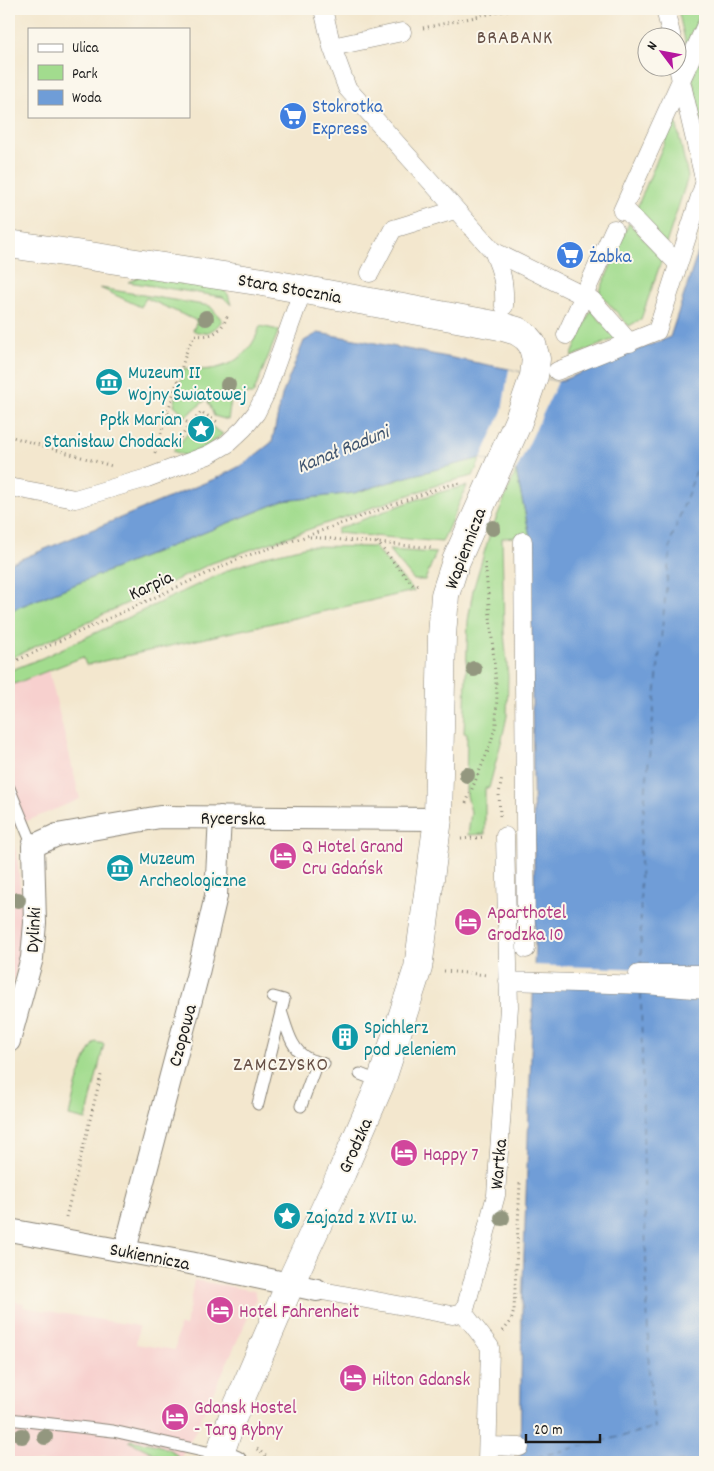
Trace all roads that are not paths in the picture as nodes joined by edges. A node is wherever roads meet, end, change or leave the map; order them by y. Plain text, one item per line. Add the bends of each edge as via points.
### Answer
1 (324, 9) edge
2 (665, 9) edge
3 (705, 27) edge
4 (670, 28) edge
5 (402, 32) road end
6 (332, 47) junction
7 (681, 80) junction
8 (705, 182) edge
9 (455, 210) junction
10 (614, 229) dead end
11 (9, 244) edge
12 (493, 251) junction
13 (678, 264) junction
14 (370, 273) dead end
15 (303, 289) junction
16 (584, 296) junction
17 (502, 316) junction
18 (566, 335) dead end
19 (630, 343) junction
20 (545, 373) junction
21 (9, 487) edge
22 (524, 541) dead end
23 (9, 788) edge
24 (450, 815) junction
25 (220, 817) junction
26 (505, 836) dead end
27 (33, 846) junction
28 (526, 949) dead end
29 (705, 974) edge
30 (513, 975) junction
31 (705, 990) edge
32 (273, 997) dead end
33 (282, 1012) junction
34 (9, 1041) edge
35 (258, 1104) dead end
36 (301, 1106) dead end
37 (9, 1230) edge
38 (124, 1250) junction
39 (290, 1284) junction
40 (317, 1290) joint
41 (463, 1312) junction
42 (9, 1418) edge
43 (520, 1447) dead end
44 (488, 1454) edge
45 (224, 1460) edge

1 - 6 street
2 - 4 street
3 - 7 street
5 - 6 street
6 - 9 street via 346,88
7 - 8 street
7 - 13 street via 623,209
8 - 13 street
9 - 12 street
9 - 14 street via 392,229
10 - 16 street
11 - 15 street, Stara Stocznia
12 - 16 street
12 - 17 street via 504,286
13 - 19 street via 657,331
15 - 17 street, Stara Stocznia
15 - 21 street via 256,414 227,444 208,455 147,478 75,500
16 - 18 street
16 - 19 street via 592,300
17 - 20 street, Stara Stocznia via 532,344
19 - 20 street
20 - 24 street, Wapiennicza via 493,476 472,555 445,595 442,636
22 - 28 street
23 - 27 lane
24 - 25 street, Rycerska
24 - 39 street, Grodzka via 418,968 370,1078 342,1172
25 - 27 street, Rycerska via 160,817 126,822 57,835
25 - 38 street, Czopowa via 216,896 203,979
26 - 30 street, Wartka
27 - 34 street, Dylinki via 35,923 32,958
29 - 30 street
30 - 31 street
30 - 41 street, Wartka via 496,1195
32 - 33 lane via 284,1000
33 - 35 lane
33 - 36 lane via 299,1052 307,1059 321,1063
37 - 38 street, Sukiennicza
38 - 39 street, Sukiennicza
39 - 40 street
39 - 45 street, Grodzka via 233,1416
40 - 41 street via 452,1315
41 - 44 street via 490,1347
42 - 45 lane via 112,1431
43 - 44 street

